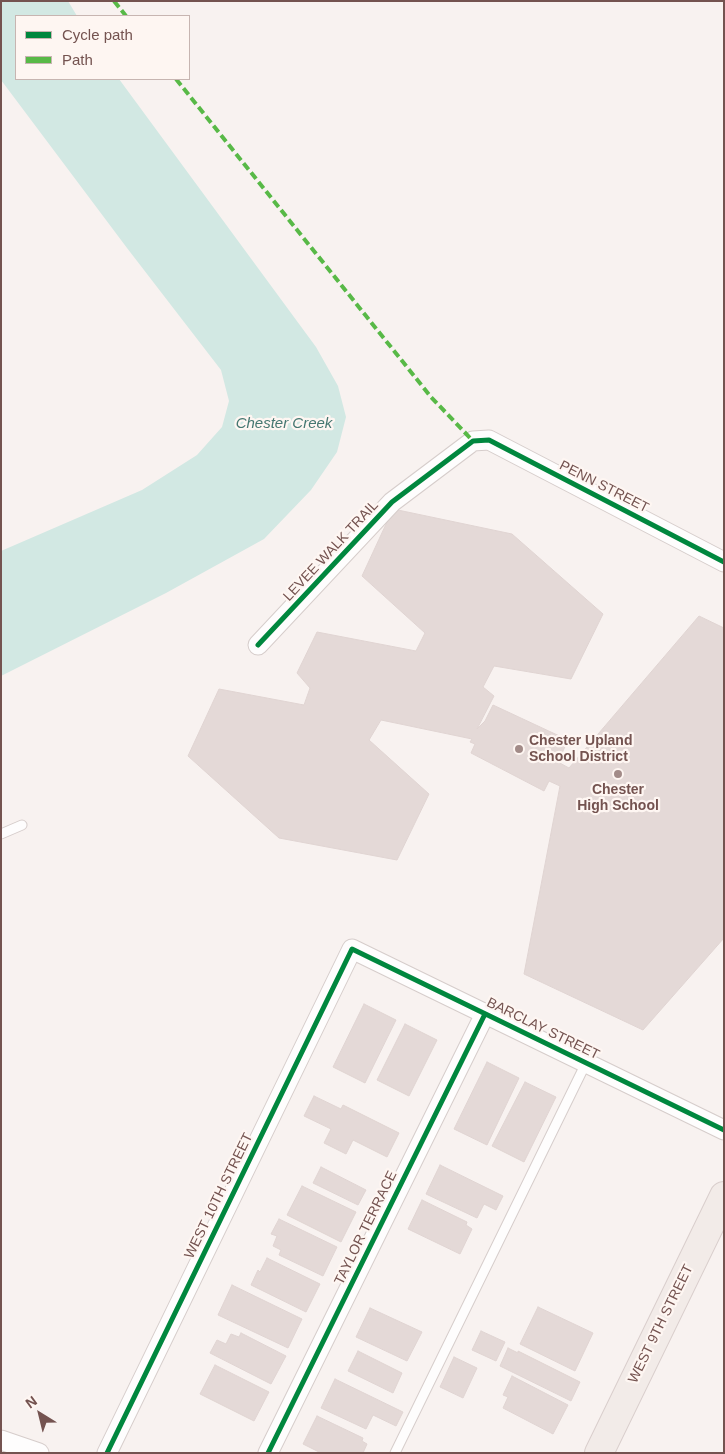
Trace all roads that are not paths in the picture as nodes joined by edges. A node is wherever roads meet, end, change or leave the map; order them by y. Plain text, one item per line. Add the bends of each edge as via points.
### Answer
1 (473, 441) joint
2 (724, 562) edge
3 (258, 645) dead end
4 (22, 825) dead end
5 (1, 834) edge
6 (352, 949) joint
7 (485, 1014) junction
8 (586, 1063) junction
9 (724, 1130) edge
10 (724, 1196) edge
11 (1, 1440) edge
12 (39, 1453) edge
13 (107, 1453) edge
14 (268, 1453) edge
15 (395, 1453) edge
16 (599, 1453) edge

1 - 2 street, PENN STREET via 489,440
1 - 3 street, LEVEE WALK TRAIL via 392,502
4 - 5 lane
6 - 7 street, BARCLAY STREET
6 - 13 street, WEST 10TH STREET
7 - 8 street, BARCLAY STREET
7 - 14 street, TAYLOR TERRACE
8 - 9 street, BARCLAY STREET
8 - 15 lane
10 - 16 main road, WEST 9TH STREET
11 - 12 street

